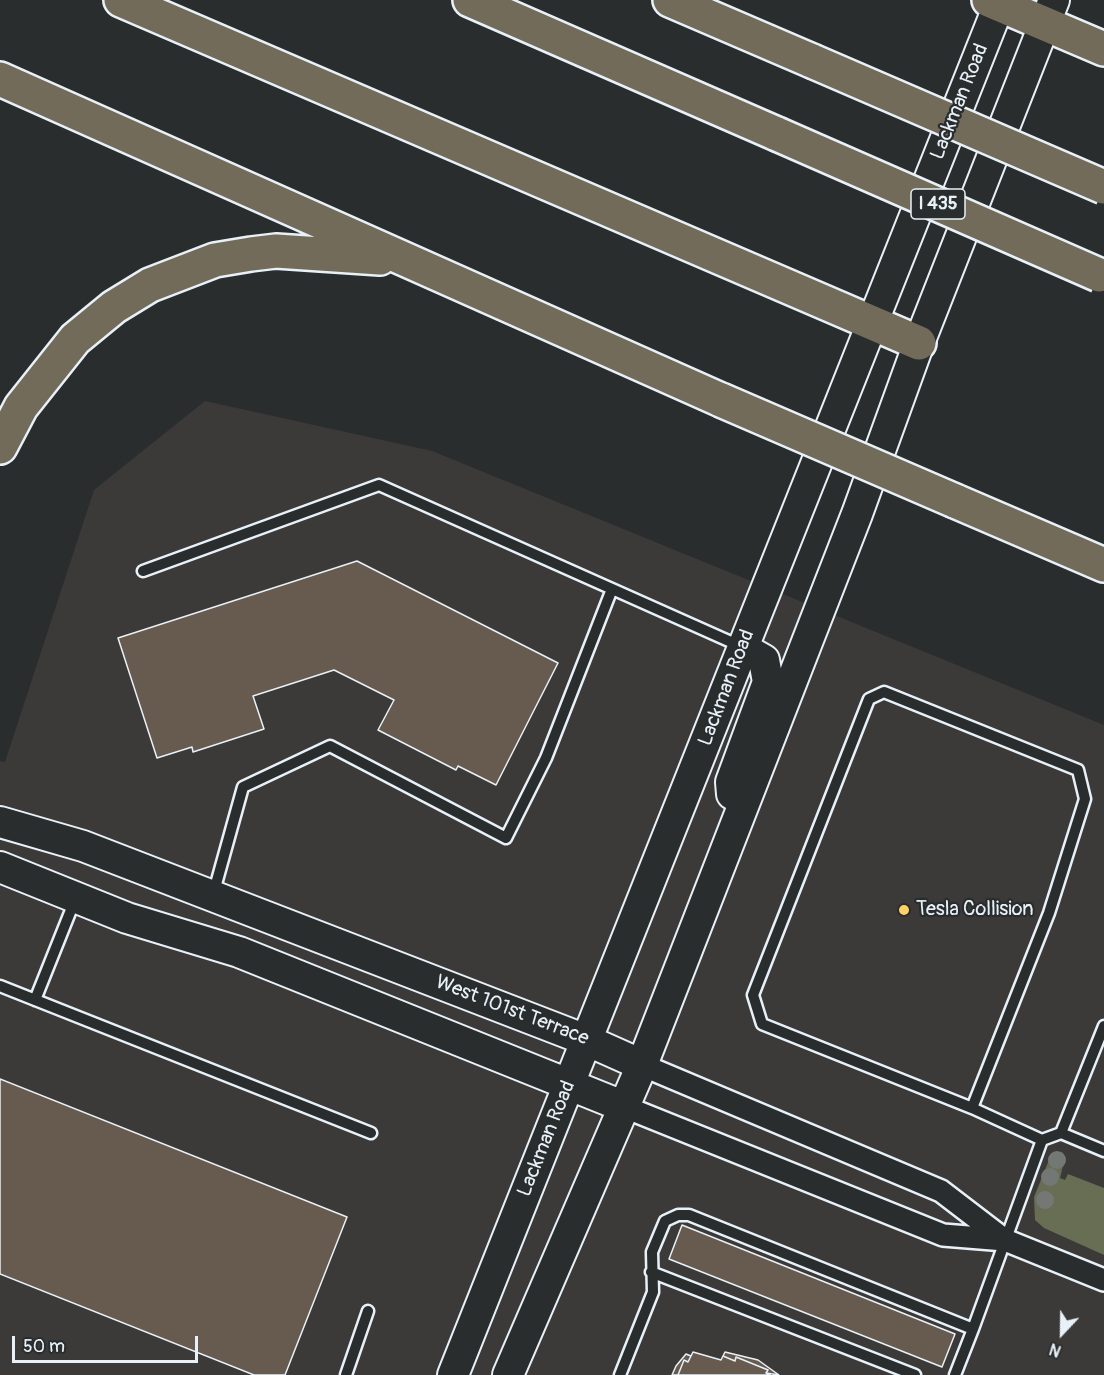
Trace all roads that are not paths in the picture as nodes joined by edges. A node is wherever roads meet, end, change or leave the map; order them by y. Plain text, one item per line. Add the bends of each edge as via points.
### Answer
1 (121, 0) edge
2 (470, 0) edge
3 (670, 0) edge
4 (996, 1) edge
5 (1049, 12) edge
6 (1104, 49) edge
7 (0, 79) edge
8 (1104, 187) edge
9 (401, 259) junction
10 (1102, 276) edge
11 (871, 323) junction
12 (919, 343) junction
13 (0, 447) edge
14 (1104, 565) edge
15 (143, 571) dead end
16 (612, 589) junction
17 (743, 648) junction
18 (0, 822) edge
19 (735, 829) junction
20 (0, 867) edge
21 (213, 896) junction
22 (76, 897) junction
23 (0, 986) edge
24 (35, 1000) junction
25 (1104, 1026) edge
26 (586, 1040) junction
27 (642, 1065) junction
28 (569, 1083) junction
29 (625, 1107) junction
30 (972, 1108) junction
31 (370, 1132) dead end
32 (1061, 1133) junction
33 (1042, 1140) junction
34 (1104, 1151) edge
35 (1005, 1240) junction
36 (651, 1272) junction
37 (1104, 1280) edge
38 (368, 1311) dead end
39 (973, 1329) junction
40 (512, 1373) edge
41 (346, 1375) edge
42 (453, 1375) edge
43 (620, 1375) edge
44 (915, 1375) edge
45 (955, 1375) edge

1 - 11 highway
2 - 10 highway, I 435, bridge
3 - 8 highway, bridge
4 - 5 highway
4 - 11 main road, Lackman Road
5 - 6 highway
5 - 12 main road
7 - 9 highway
9 - 13 highway via 276,251 215,260 150,285 114,307 75,339 21,407
9 - 14 highway, bridge
11 - 12 highway
11 - 17 main road, Lackman Road
12 - 19 main road
15 - 16 lane via 379,485
16 - 17 lane
16 - 21 lane via 546,758 506,838 330,746 243,787
17 - 19 main road via 764,660 768,682 731,782
17 - 26 main road, Lackman Road
18 - 21 main road, West 101st Terrace via 83,846
19 - 27 main road
20 - 22 main road, West 101st Terrace
21 - 26 main road, West 101st Terrace
22 - 24 lane
22 - 28 main road, West 101st Terrace via 127,918 239,952
23 - 24 lane
24 - 31 lane
25 - 32 lane
26 - 27 main road, West 101st Terrace
26 - 28 main road, Lackman Road
27 - 29 main road
27 - 35 street, West 101st Terrace via 941,1191
28 - 29 main road, West 101st Terrace
28 - 42 main road, Lackman Road
29 - 35 street, West 101st Terrace via 943,1235
29 - 40 main road
30 - 30 lane via 762,1024 753,995 869,699 884,692 1078,770 1085,799 1049,913
30 - 33 lane
32 - 33 lane
32 - 34 lane
33 - 35 lane
35 - 37 street, West 101st Terrace
35 - 39 lane
36 - 39 lane via 652,1252 665,1221 689,1215
36 - 43 lane via 653,1292
36 - 44 lane
38 - 41 lane
39 - 45 lane

